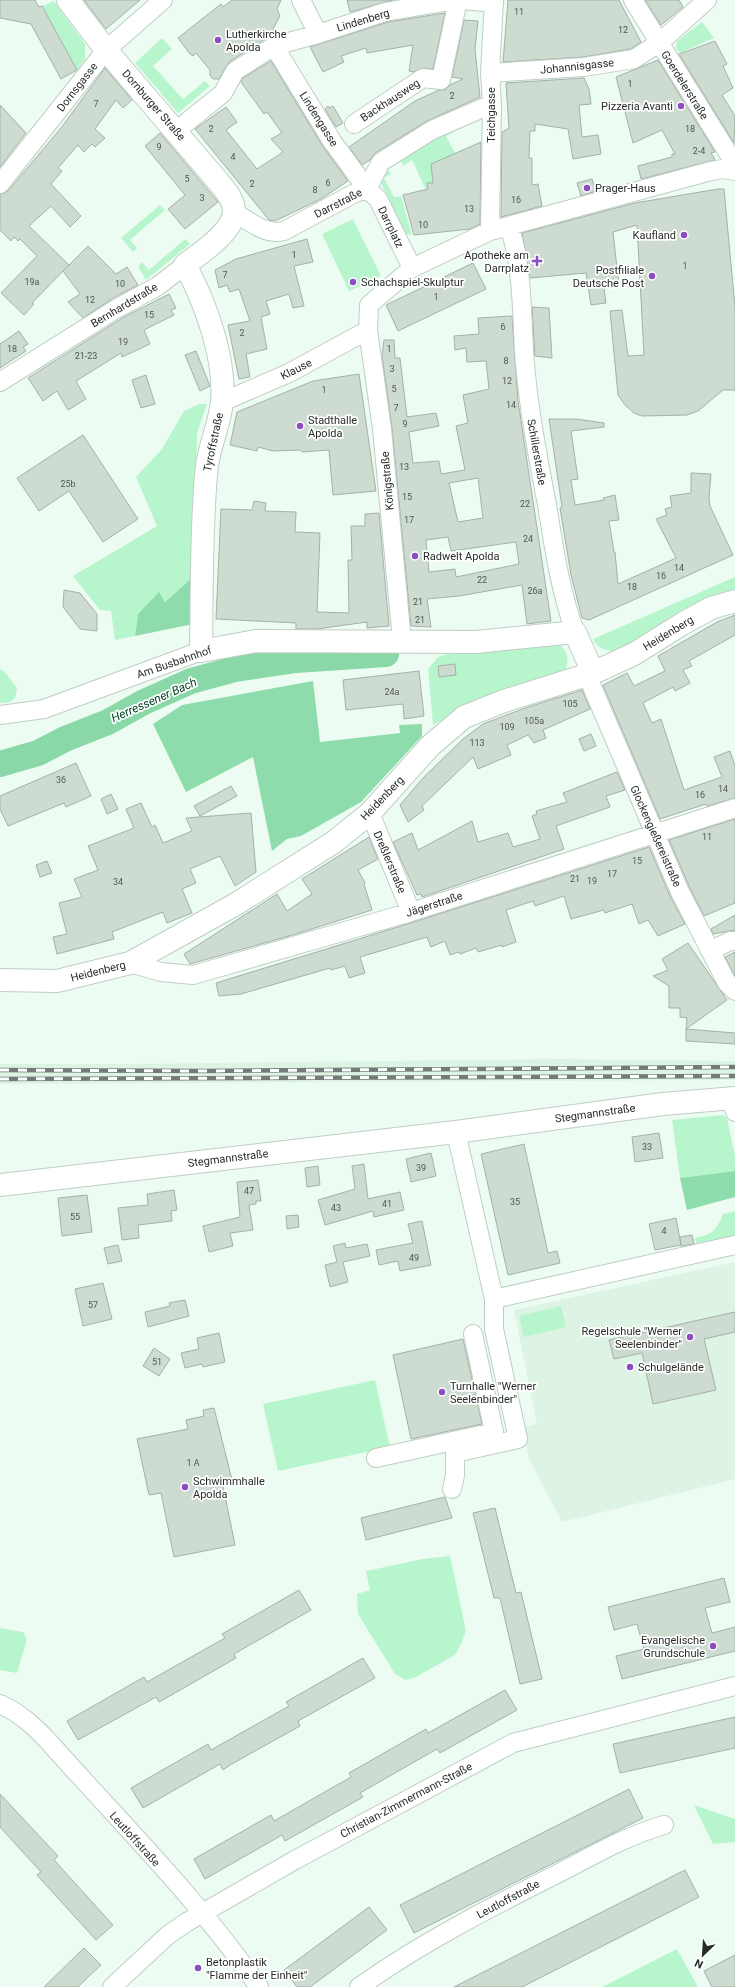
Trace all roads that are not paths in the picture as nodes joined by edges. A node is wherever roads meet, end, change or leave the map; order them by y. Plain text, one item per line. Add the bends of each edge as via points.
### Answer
1 (68, 0) edge
2 (163, 0) edge
3 (301, 0) edge
4 (457, 0) edge
5 (463, 0) edge
6 (633, 0) edge
7 (494, 1) edge
8 (708, 2) edge
9 (318, 34) junction
10 (659, 43) junction
11 (274, 46) junction
12 (106, 50) junction
13 (490, 73) junction
14 (492, 104) junction
15 (354, 124) dead end
16 (176, 131) junction
17 (735, 171) edge
18 (0, 184) edge
19 (367, 189) junction
20 (234, 212) junction
21 (509, 226) junction
22 (490, 231) junction
23 (185, 265) junction
24 (412, 268) junction
25 (368, 325) junction
26 (0, 382) edge
27 (222, 402) junction
28 (735, 601) edge
29 (575, 632) junction
30 (402, 641) junction
31 (201, 651) junction
32 (590, 674) junction
33 (0, 715) edge
34 (735, 808) edge
35 (370, 813) junction
36 (654, 834) junction
37 (411, 912) junction
38 (735, 941) edge
39 (710, 951) junction
40 (130, 963) junction
41 (0, 980) edge
42 (735, 991) edge
43 (734, 1103) edge
44 (456, 1132) junction
45 (0, 1185) edge
46 (735, 1245) edge
47 (494, 1299) junction
48 (473, 1334) dead end
49 (455, 1446) junction
50 (376, 1458) dead end
51 (452, 1490) dead end
52 (735, 1686) edge
53 (0, 1704) edge
54 (664, 1825) dead end
55 (202, 1914) junction
56 (112, 1987) edge
57 (259, 1987) edge
58 (359, 1987) edge

1 - 12 main road, Dornburger Straße
2 - 12 street, Dornsgasse
3 - 9 street
4 - 9 street, Lindenberg via 384,12
4 - 15 street, Backhausweg via 441,80 423,78
5 - 7 street
6 - 10 street, Goerdelerstraße
7 - 13 street, Teichgasse
8 - 10 street, Johannisgasse
9 - 11 street, Lindenberg
10 - 13 street, Johannisgasse via 634,59 584,67
10 - 17 street, Goerdelerstraße via 733,161
11 - 16 street, Lindenberg via 235,71 223,93
11 - 19 street, Lindengasse via 332,141
12 - 16 main road, Dornburger Straße
12 - 18 street, Dornsgasse
13 - 14 street, Teichgasse
14 - 19 street, Darrstraße via 450,121 381,162
14 - 22 street, Teichgasse
16 - 20 main road, Dornburger Straße via 227,192
17 - 21 street via 711,171
19 - 20 street, Darrstraße via 279,232 260,228
19 - 24 street, Darrplatz via 378,199
20 - 23 main road, Bernhardstraße via 218,238
21 - 22 street
21 - 29 street, Schillerstraße via 519,264 525,364 531,413 564,602
22 - 24 street
23 - 26 street, Bernhardstraße via 158,286 116,309
23 - 27 main road, Tyroffstraße via 216,339 223,382
24 - 25 street via 369,305
25 - 27 street, Klause via 289,373
25 - 30 street, Königstraße via 382,429
27 - 31 main road, Tyroffstraße via 206,475
28 - 32 main road, Heidenberg via 711,608 634,654
29 - 30 main road via 476,642
29 - 32 main road, Schillerstraße
30 - 31 main road, Am Busbahnhof via 256,641
31 - 33 street, Am Busbahnhof via 50,707
32 - 35 main road, Heidenberg via 504,701 464,717 430,746
32 - 36 street, Glockengießereistraße
34 - 36 street, Jägerstraße
35 - 37 street, Dreßlerstraße
35 - 40 main road, Heidenberg via 334,842 236,904
36 - 37 street, Jägerstraße
36 - 39 street, Glockengießereistraße
37 - 40 street, Jägerstraße via 193,975 161,972
38 - 39 street
39 - 42 street, Glockengießereistraße
40 - 41 main road, Heidenberg via 57,981
43 - 44 main road, Stegmannstraße via 663,1104
44 - 45 main road, Stegmannstraße
44 - 47 street
46 - 47 street
47 - 49 street via 494,1329 518,1438
48 - 49 street via 494,1432
49 - 50 street
49 - 51 street
52 - 55 street, Christian-Zimmermann-Straße via 513,1743 295,1860
53 - 55 street, Leutloffstraße via 17,1711 32,1724
54 - 58 street, Leutloffstraße via 634,1834 490,1908 388,1966
55 - 56 street, Christian-Zimmermann-Straße via 168,1935
55 - 57 street, Leutloffstraße via 232,1949

